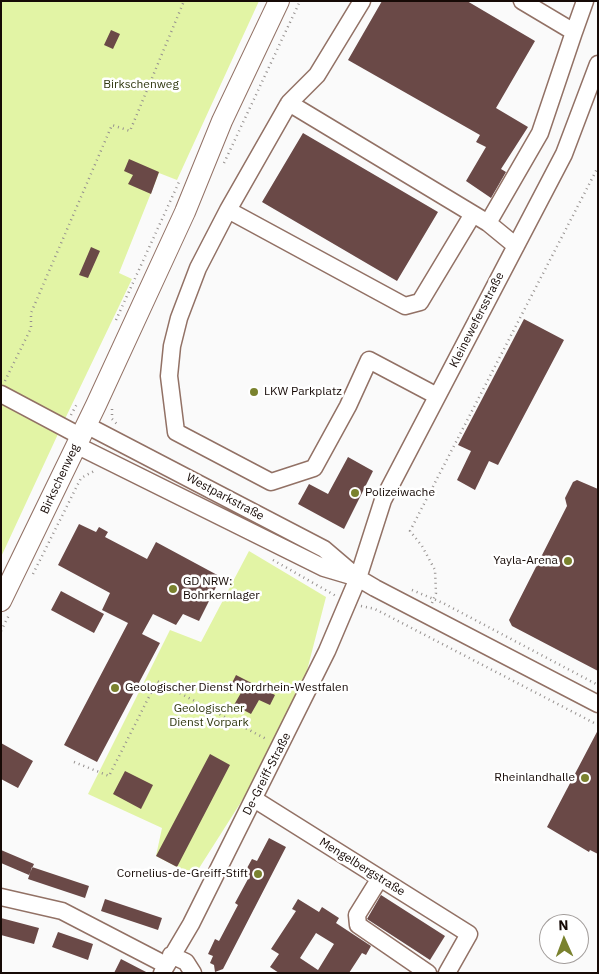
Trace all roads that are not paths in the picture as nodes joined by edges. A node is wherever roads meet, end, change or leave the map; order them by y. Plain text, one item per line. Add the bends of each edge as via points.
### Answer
1 (279, 1) edge
2 (362, 1) edge
3 (522, 1) edge
4 (585, 1) edge
5 (574, 32) junction
6 (598, 64) edge
7 (594, 90) edge
8 (289, 103) junction
9 (228, 210) junction
10 (473, 214) junction
11 (488, 223) junction
12 (516, 246) junction
13 (1, 394) edge
14 (437, 396) junction
15 (78, 431) junction
16 (358, 578) junction
17 (7, 606) edge
18 (598, 704) edge
19 (254, 799) junction
20 (380, 878) junction
21 (1, 897) edge
22 (166, 964) edge
23 (193, 973) edge
24 (428, 973) edge
25 (447, 973) edge

1 - 15 main road, Birkschenweg via 222,121 185,212
2 - 8 street via 317,74
3 - 5 street
4 - 5 street
5 - 11 street via 540,133
6 - 7 street, Kleinewefersstraße
7 - 12 street, Kleinewefersstraße
8 - 9 street
8 - 10 street
9 - 10 street via 405,306 420,302
9 - 14 street via 198,268 172,346 169,376 176,432 271,482 314,468 370,360
10 - 11 street
11 - 12 street
12 - 14 street, Kleinewefersstraße
13 - 15 street
14 - 16 street, Kleinewefersstraße via 383,500
15 - 16 street, Westparkstraße via 114,439 324,549
15 - 16 street, Westparkstraße via 103,459 324,568
15 - 17 main road, Birkschenweg
16 - 18 street, Westparkstraße
16 - 19 street, De-Greiff-Straße via 327,651
19 - 20 street, Mengelbergstraße
19 - 22 street, De-Greiff-Straße
20 - 24 street via 357,914 358,925
20 - 25 street, Mengelbergstraße via 469,934
21 - 22 street via 62,911
22 - 23 street via 186,962

